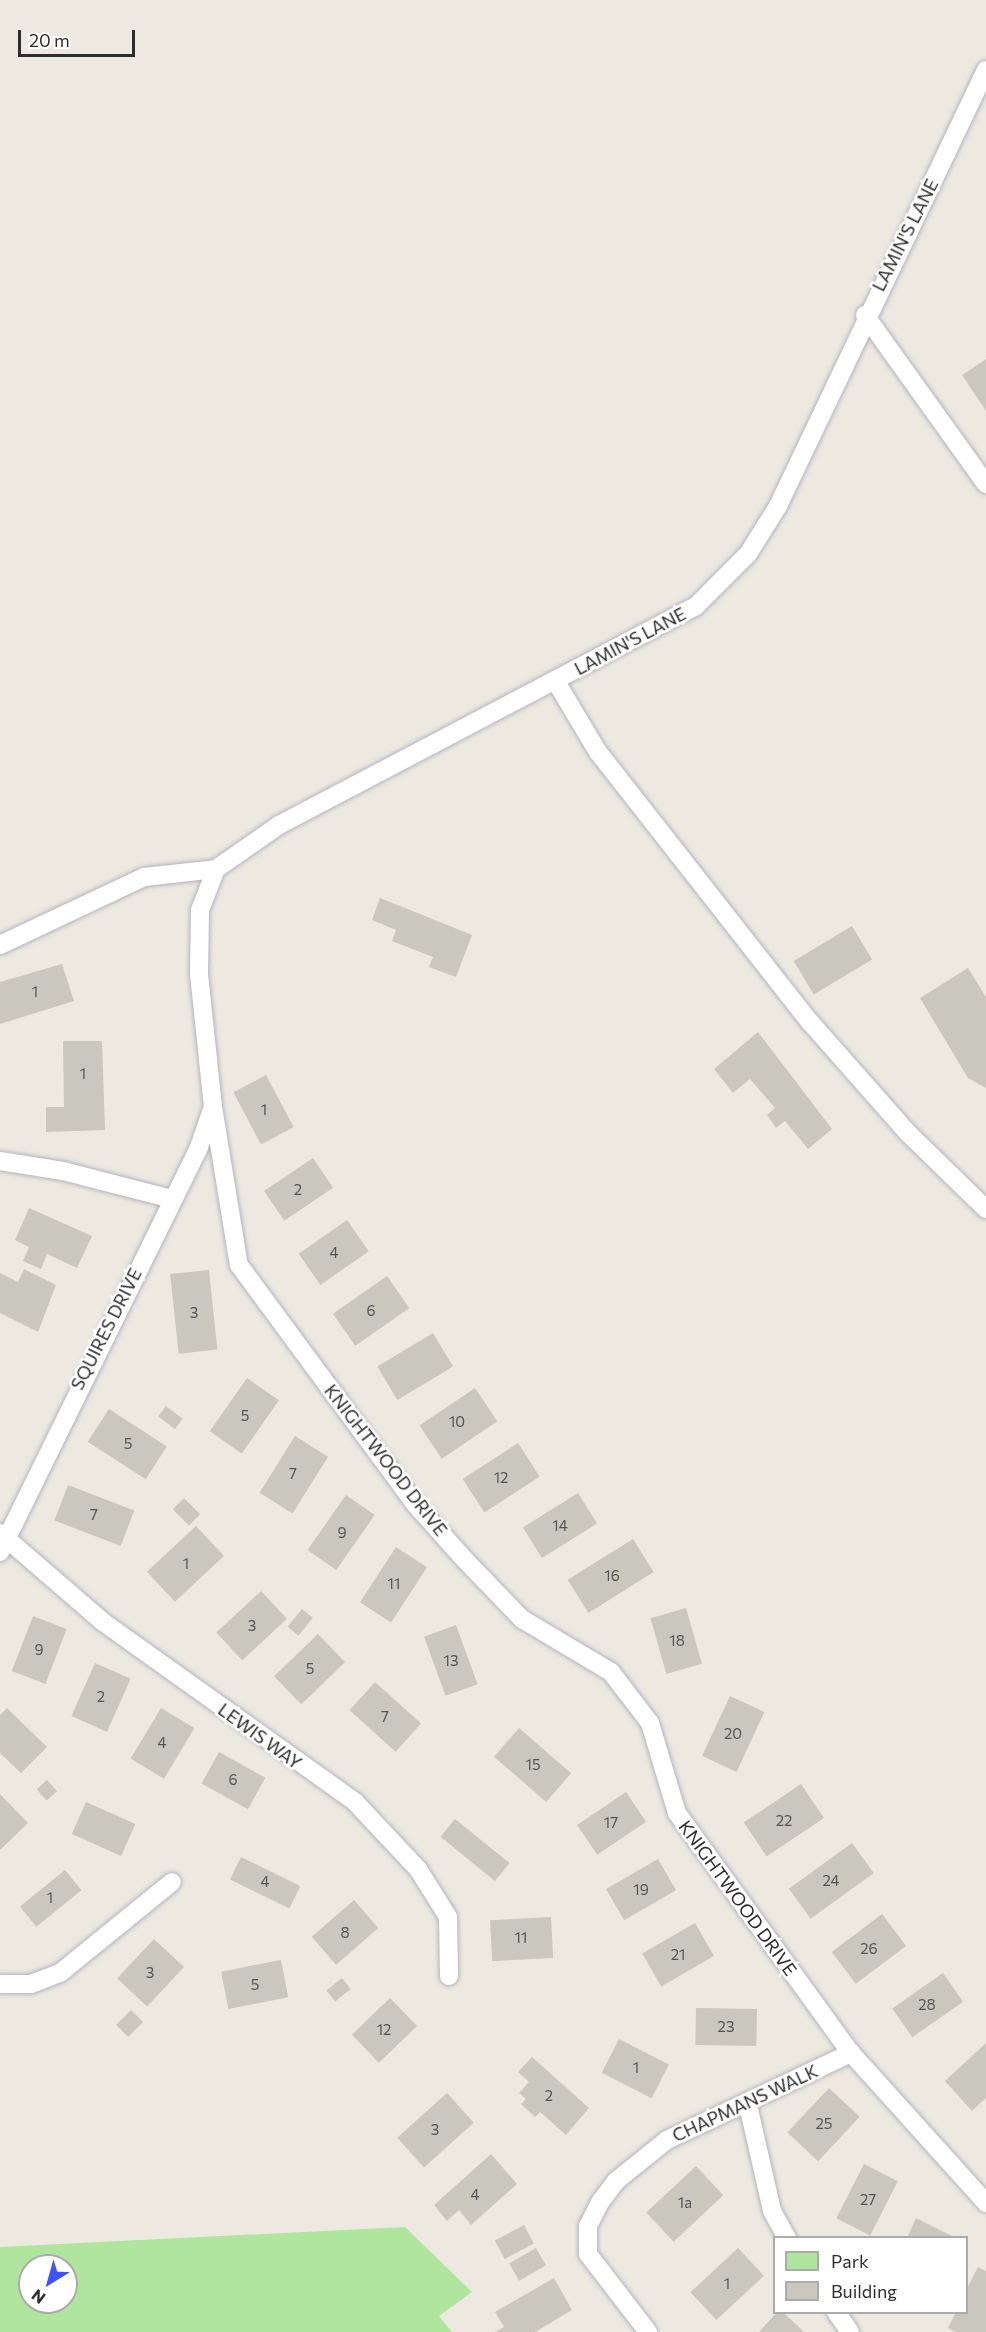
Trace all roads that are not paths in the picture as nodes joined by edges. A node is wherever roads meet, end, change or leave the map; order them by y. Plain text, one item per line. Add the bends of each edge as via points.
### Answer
1 (986, 70) edge
2 (865, 315) junction
3 (986, 484) edge
4 (555, 680) junction
5 (216, 869) junction
6 (0, 945) edge
7 (213, 1107) junction
8 (0, 1161) edge
9 (172, 1199) junction
10 (986, 1209) edge
11 (2, 1540) edge
12 (172, 1882) dead end
13 (449, 1976) dead end
14 (0, 1984) edge
15 (851, 2053) junction
16 (748, 2105) junction
17 (986, 2204) edge
18 (786, 2236) edge
19 (837, 2314) edge
20 (648, 2332) edge
21 (850, 2332) edge

1 - 2 lane, LAMIN'S LANE
2 - 3 lane
2 - 4 lane, LAMIN'S LANE via 778,506 748,554 695,607
4 - 5 lane, LAMIN'S LANE via 279,825
4 - 10 lane via 598,752 810,1022 908,1133
5 - 6 lane via 144,877
5 - 7 lane, KNIGHTWOOD DRIVE via 200,910 199,974
7 - 9 lane, SQUIRES DRIVE
7 - 15 lane, KNIGHTWOOD DRIVE via 239,1265 415,1504 465,1560 522,1619 611,1672 650,1723 677,1813
8 - 9 lane via 63,1171
9 - 11 lane, SQUIRES DRIVE
11 - 13 lane, LEWIS WAY via 103,1622 355,1802 418,1869 448,1917
12 - 14 lane via 60,1973 31,1984
15 - 16 lane, CHAPMANS WALK
15 - 17 lane, KNIGHTWOOD DRIVE
16 - 18 lane via 772,2211
16 - 20 lane, CHAPMANS WALK via 667,2140 616,2181 588,2226 588,2254
19 - 21 lane

